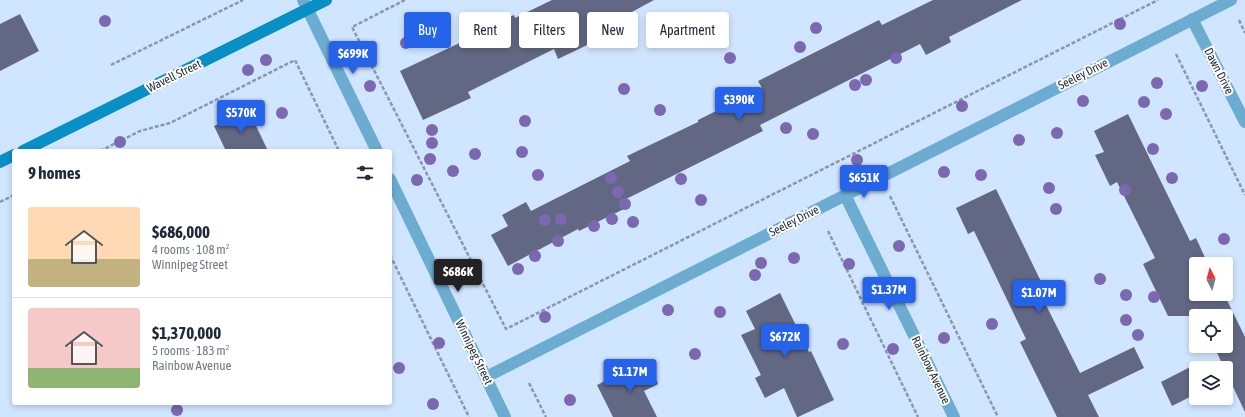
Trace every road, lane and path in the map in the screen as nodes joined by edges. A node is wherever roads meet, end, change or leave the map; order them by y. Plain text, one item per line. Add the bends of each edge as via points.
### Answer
1 (244, 0) edge
2 (326, 0) edge
3 (405, 0) edge
4 (1158, 0) edge
5 (1232, 0) edge
6 (306, 5) edge
7 (1192, 19) junction
8 (1238, 20) dead end
9 (1245, 33) edge
10 (1176, 54) dead end
11 (111, 65) dead end
12 (1245, 122) edge
13 (27, 149) edge
14 (104, 149) edge
15 (338, 149) edge
16 (376, 149) edge
17 (12, 156) edge
18 (0, 162) edge
19 (392, 183) edge
20 (845, 195) junction
21 (1245, 195) edge
22 (12, 196) edge
23 (890, 196) dead end
24 (0, 202) edge
25 (828, 231) dead end
26 (392, 259) edge
27 (486, 377) junction
28 (530, 383) dead end
29 (469, 417) edge
30 (505, 417) edge
31 (546, 417) edge
32 (918, 417) edge
33 (954, 417) edge
34 (998, 417) edge

1 - 11 path
2 - 6 street, Wavell Street
3 - 4 path via 352,27 506,329
5 - 7 street, Seeley Drive
6 - 13 street, Wavell Street
6 - 16 street
7 - 12 street, Dawn Drive
7 - 20 street, Seeley Drive
8 - 9 path
10 - 21 path
14 - 15 path via 140,131 170,123 295,60
17 - 18 street
19 - 27 street, Winnipeg Street
20 - 27 street, Seeley Drive
20 - 33 street, Rainbow Avenue
22 - 24 path
23 - 34 path
25 - 32 path
26 - 29 path
27 - 30 street, Winnipeg Street
28 - 31 path

